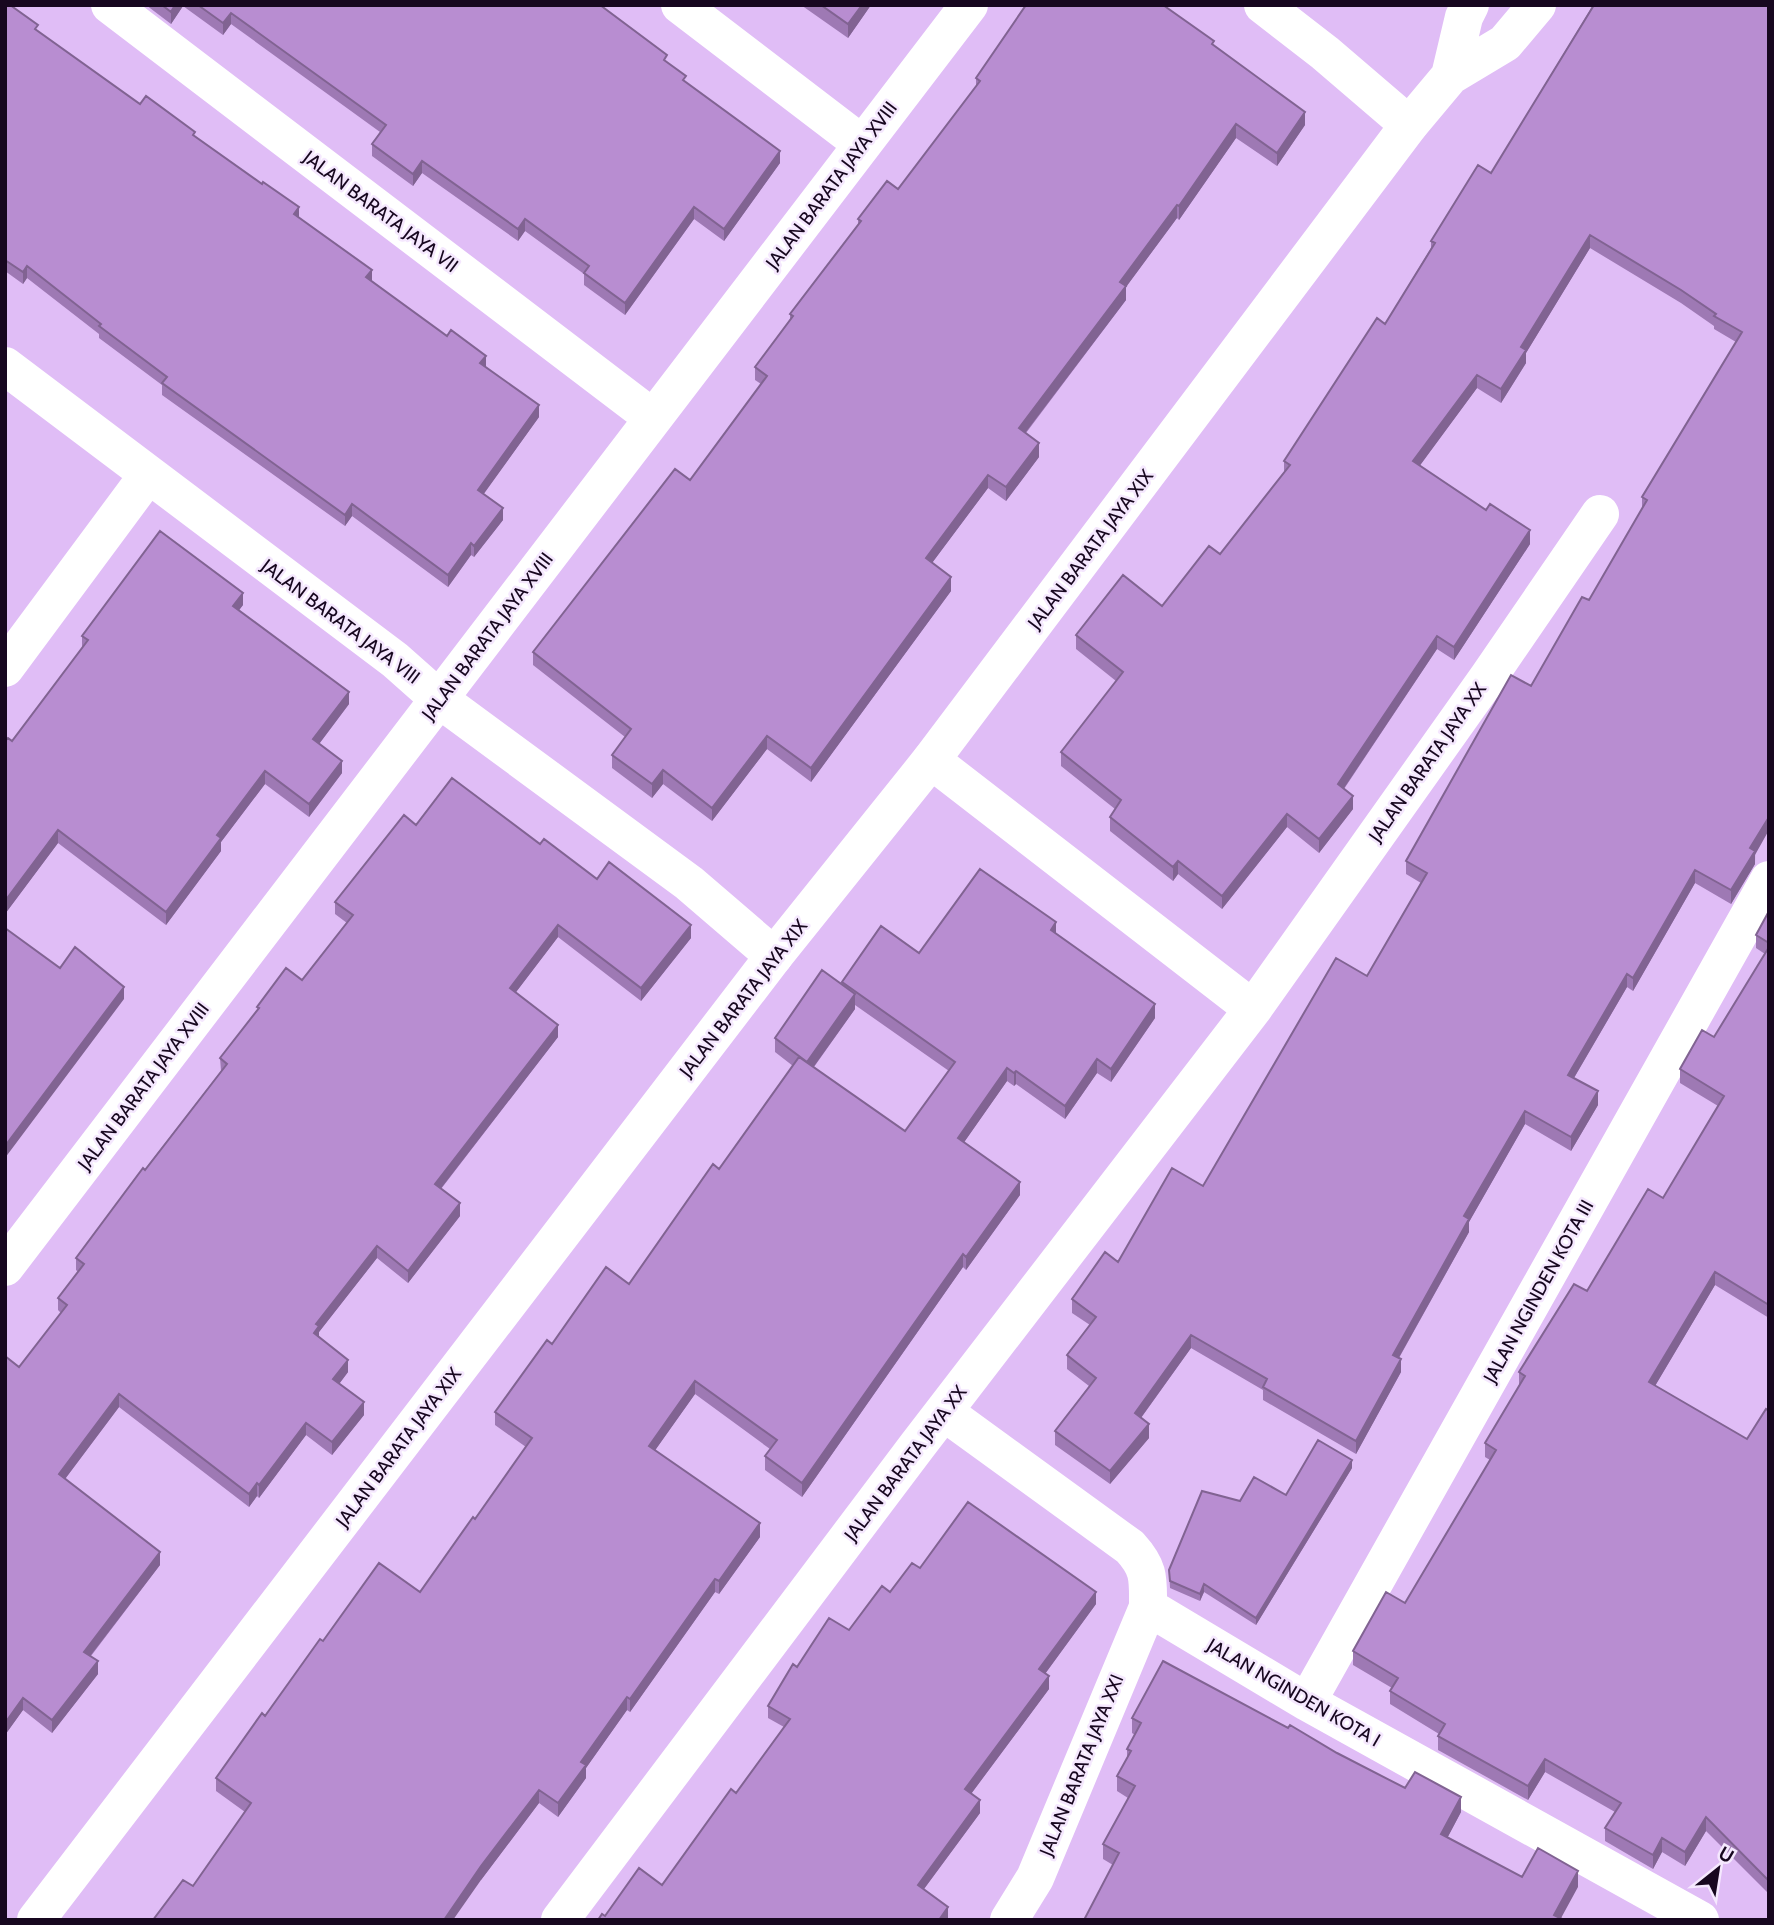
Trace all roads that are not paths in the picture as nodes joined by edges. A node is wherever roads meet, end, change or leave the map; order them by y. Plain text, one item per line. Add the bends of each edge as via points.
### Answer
1 (110, 5) edge
2 (680, 5) edge
3 (969, 5) edge
4 (1263, 5) edge
5 (1470, 5) edge
6 (1537, 5) edge
7 (1450, 76) junction
8 (1409, 125) junction
9 (863, 144) junction
10 (5, 366) edge
11 (653, 418) junction
12 (148, 475) junction
13 (1600, 514) dead end
14 (5, 668) edge
15 (439, 698) junction
16 (931, 760) junction
17 (1769, 880) edge
18 (774, 956) junction
19 (1253, 1009) junction
20 (5, 1266) edge
21 (944, 1412) junction
22 (1148, 1607) junction
23 (1307, 1702) junction
24 (36, 1920) edge
25 (560, 1920) edge
26 (1009, 1920) edge
27 (1700, 1920) edge

1 - 11 street, JALAN BARATA JAYA VII
2 - 9 street
3 - 9 street, JALAN BARATA JAYA XVIII
4 - 8 street
5 - 7 street
6 - 7 street via 1505,43
7 - 8 street, JALAN BARATA JAYA XIX
8 - 16 street, JALAN BARATA JAYA XIX
9 - 11 street, JALAN BARATA JAYA XVIII
10 - 12 street, JALAN BARATA JAYA VIII
11 - 15 street, JALAN BARATA JAYA XVIII
12 - 14 street
12 - 15 street, JALAN BARATA JAYA VIII
13 - 19 street, JALAN BARATA JAYA XX
15 - 18 street, JALAN BARATA JAYA VIII via 689,883
15 - 20 street, JALAN BARATA JAYA XVIII
16 - 18 street, JALAN BARATA JAYA XIX
16 - 19 street
17 - 23 street, JALAN NGINDEN KOTA III
18 - 24 street, JALAN BARATA JAYA XIX
19 - 21 street, JALAN BARATA JAYA XX
21 - 22 street via 1130,1547 1144,1562
21 - 25 street, JALAN BARATA JAYA XX
22 - 23 street, JALAN NGINDEN KOTA I
22 - 26 street, JALAN BARATA JAYA XXI via 1035,1878
23 - 27 street, JALAN NGINDEN KOTA I

